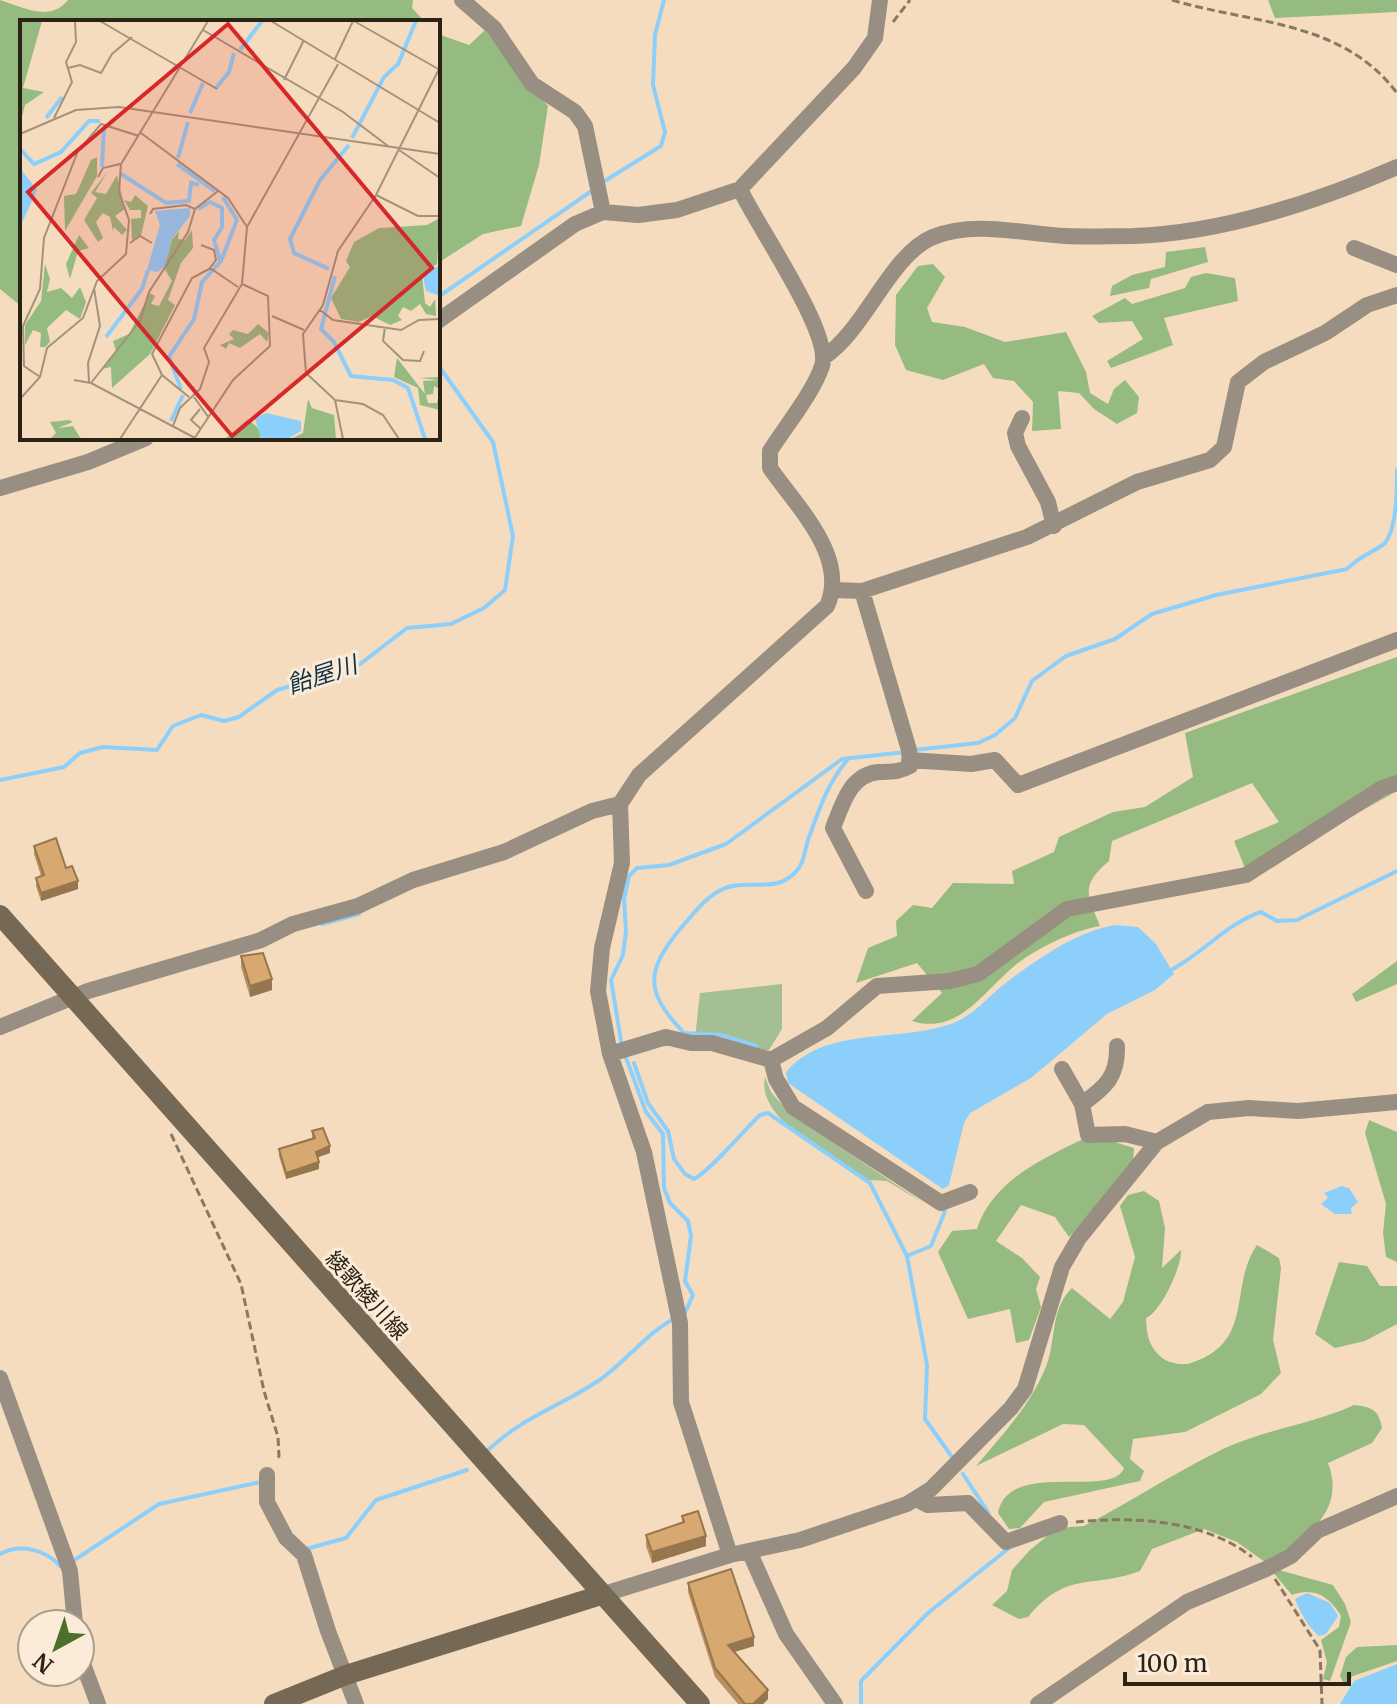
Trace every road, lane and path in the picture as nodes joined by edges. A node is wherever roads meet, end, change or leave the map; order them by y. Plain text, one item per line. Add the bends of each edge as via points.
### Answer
1 (462, 0) edge
2 (880, 0) edge
3 (1172, 0) edge
4 (1397, 93) edge
5 (1397, 167) edge
6 (740, 189) junction
7 (602, 205) junction
8 (1354, 248) dead end
9 (1397, 265) edge
10 (1397, 295) edge
11 (440, 320) edge
12 (824, 357) junction
13 (1022, 418) dead end
14 (141, 440) edge
15 (0, 488) edge
16 (1054, 526) junction
17 (834, 590) junction
18 (862, 591) junction
19 (1397, 640) edge
20 (909, 754) junction
21 (1397, 783) edge
22 (620, 804) junction
23 (866, 891) dead end
24 (0, 915) edge
25 (73, 998) junction
26 (0, 1027) edge
27 (1117, 1046) dead end
28 (619, 1051) junction
29 (771, 1060) junction
30 (1062, 1069) dead end
31 (1397, 1102) edge
32 (1082, 1104) junction
33 (178, 1117) junction
34 (1157, 1142) junction
35 (970, 1192) dead end
36 (0, 1378) edge
37 (267, 1481) joint
38 (1397, 1496) edge
39 (916, 1499) junction
40 (1060, 1523) dead end
41 (749, 1551) junction
42 (730, 1555) junction
43 (601, 1595) junction
44 (73, 1608) edge
45 (346, 1675) junction
46 (274, 1704) edge
47 (356, 1704) edge
48 (700, 1704) edge
49 (835, 1704) edge
50 (1038, 1704) edge

1 - 7 street via 494,28 532,84 585,126
2 - 6 street via 875,38 854,68
3 - 4 path via 1335,40 1386,78
5 - 12 street via 1357,185 1203,228 1137,236 972,229 932,237 907,257 841,346
6 - 7 street via 677,210 638,215
6 - 12 street via 815,323
7 - 11 street
8 - 9 street
10 - 16 street via 1367,305 1238,382 1224,447 1210,460 1137,482
12 - 17 street via 769,461 819,538 835,574
13 - 16 street via 1015,433 1018,446 1048,502
14 - 15 street
16 - 18 street
17 - 18 street
17 - 22 street via 827,606 639,775
18 - 20 street
19 - 20 street via 1018,785 995,760 971,764
20 - 23 street via 910,766 861,778 847,792 833,828
21 - 29 street via 1246,875 1067,909 978,974 877,986 827,1028
22 - 25 street via 592,811 504,852 413,880 358,906
22 - 28 street via 622,863 598,991
24 - 25 main road, 綾歌綾川線
25 - 26 street
25 - 33 main road, 綾歌綾川線
27 - 32 street via 1118,1068
28 - 29 street via 666,1037
28 - 42 street via 679,1318 681,1402
29 - 35 street via 793,1107 941,1203
30 - 32 street
31 - 34 street via 1208,1112
32 - 34 street via 1088,1135 1125,1134
33 - 37 path via 170,1132 241,1284 278,1437 279,1456
33 - 43 main road, 綾歌綾川線
34 - 39 street via 1079,1238 1062,1267 1025,1389 948,1474
36 - 44 street via 70,1571
37 - 45 street via 267,1502 286,1538 304,1555
38 - 50 street via 1317,1531 1291,1556 1266,1569 1187,1602
39 - 40 street via 928,1505 968,1503 1009,1540
39 - 41 street via 800,1540
41 - 42 street
41 - 49 street via 786,1634
42 - 43 street
43 - 45 main road
43 - 48 main road, 綾歌綾川線
45 - 46 main road
45 - 47 street

